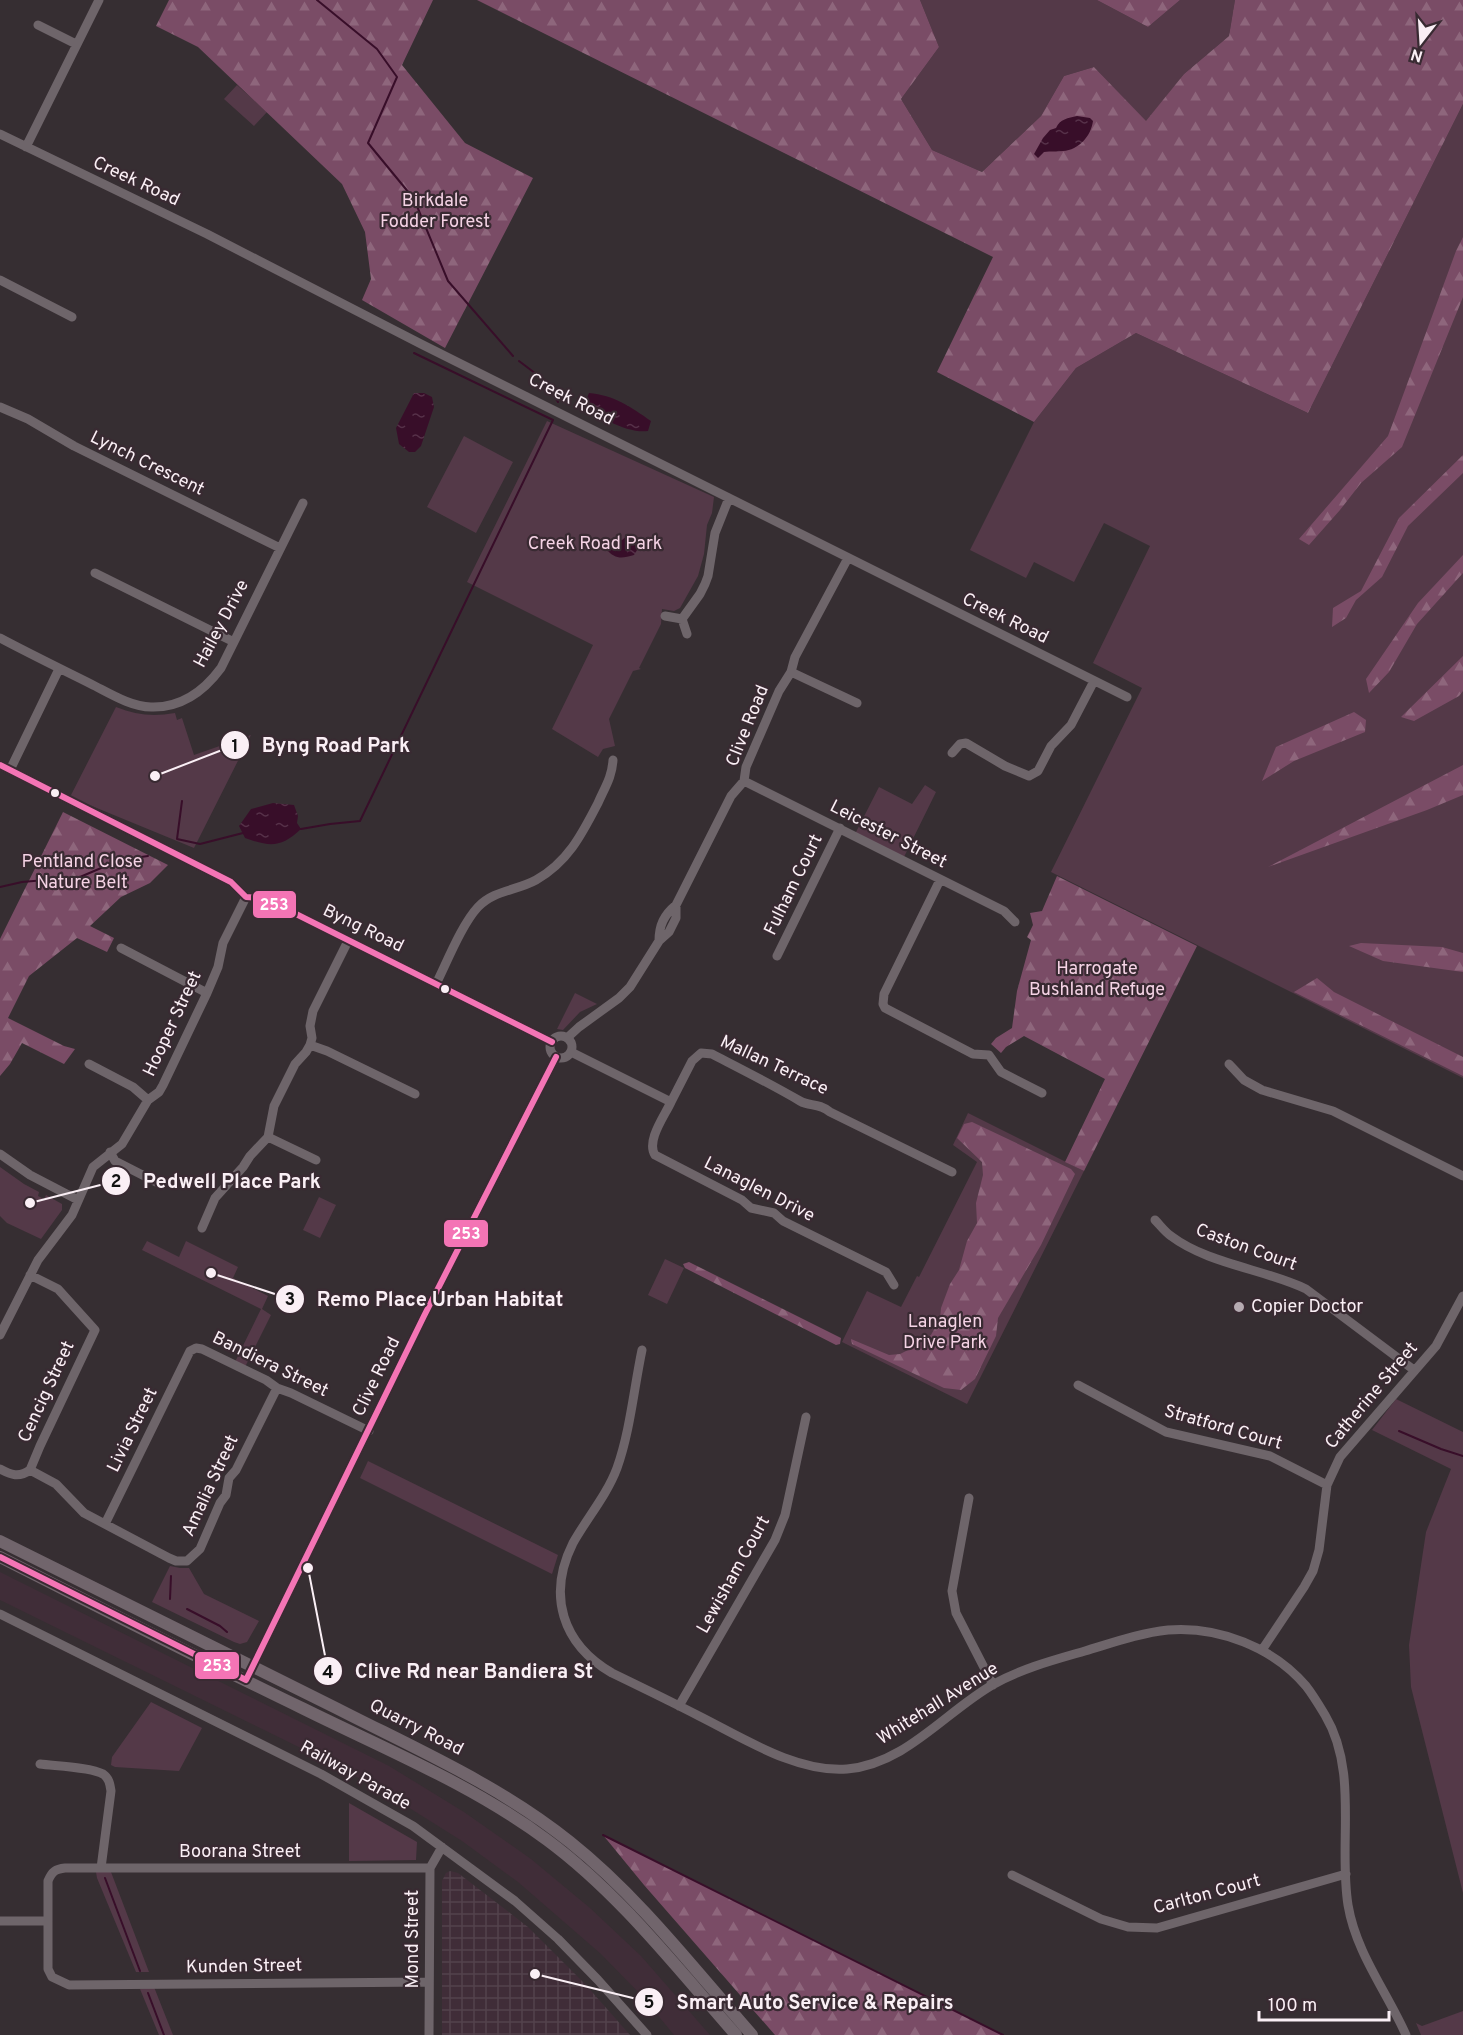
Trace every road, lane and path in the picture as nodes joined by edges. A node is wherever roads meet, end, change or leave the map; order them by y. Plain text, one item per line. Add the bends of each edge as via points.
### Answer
1 (99, 0) edge
2 (38, 25) dead end
3 (76, 44) junction
4 (0, 134) edge
5 (26, 147) junction
6 (0, 280) edge
7 (72, 317) dead end
8 (0, 408) edge
9 (729, 498) junction
10 (303, 503) dead end
11 (280, 548) junction
12 (848, 558) junction
13 (95, 573) dead end
14 (665, 616) dead end
15 (681, 619) junction
16 (687, 634) dead end
17 (0, 638) edge
18 (234, 642) junction
19 (59, 669) junction
20 (791, 672) junction
21 (1094, 681) junction
22 (1127, 697) dead end
23 (857, 704) dead end
24 (952, 753) dead end
25 (613, 760) dead end
26 (0, 765) edge
27 (10, 770) junction
28 (744, 781) junction
29 (840, 828) junction
30 (940, 880) junction
31 (246, 897) junction
32 (1016, 922) dead end
33 (348, 941) junction
34 (121, 948) dead end
35 (777, 956) dead end
36 (436, 984) junction
37 (207, 993) junction
38 (567, 1038) junction
39 (552, 1042) junction
40 (310, 1045) junction
41 (571, 1052) junction
42 (556, 1057) junction
43 (89, 1064) dead end
44 (1229, 1064) dead end
45 (1042, 1093) dead end
46 (415, 1094) dead end
47 (148, 1100) junction
48 (671, 1102) junction
49 (268, 1137) junction
50 (110, 1152) junction
51 (0, 1155) edge
52 (316, 1160) dead end
53 (952, 1172) dead end
54 (1463, 1176) edge
55 (162, 1185) dead end
56 (78, 1200) junction
57 (1155, 1220) dead end
58 (202, 1228) dead end
59 (30, 1275) junction
60 (894, 1285) dead end
61 (1463, 1296) edge
62 (0, 1335) edge
63 (642, 1350) dead end
64 (190, 1351) joint
65 (1414, 1370) junction
66 (1078, 1385) dead end
67 (276, 1388) junction
68 (806, 1417) dead end
69 (369, 1431) junction
70 (0, 1469) edge
71 (30, 1470) junction
72 (1327, 1485) junction
73 (969, 1498) dead end
74 (105, 1524) junction
75 (0, 1540) edge
76 (0, 1557) edge
77 (108, 1595) junction
78 (102, 1608) junction
79 (0, 1614) edge
80 (1262, 1650) junction
81 (252, 1666) junction
82 (246, 1680) junction
83 (993, 1685) junction
84 (680, 1706) junction
85 (40, 1764) dead end
86 (442, 1847) junction
87 (101, 1868) junction
88 (430, 1868) junction
89 (1346, 1874) junction
90 (1012, 1875) dead end
91 (0, 1921) edge
92 (48, 1921) junction
93 (429, 1982) junction
94 (429, 2035) edge
95 (646, 2035) edge
96 (736, 2035) edge
97 (752, 2035) edge
98 (1406, 2035) edge

1 - 3 street
2 - 3 street
3 - 5 street
4 - 5 street, Creek Road
5 - 9 street, Creek Road
6 - 7 street
8 - 11 street, Lynch Crescent
9 - 12 street, Creek Road
9 - 15 street via 715,533 705,584
10 - 11 street, Hailey Drive
11 - 18 street, Hailey Drive
12 - 20 street, Clive Road via 795,657
12 - 21 street, Creek Road
13 - 18 street
14 - 15 street
15 - 16 street
17 - 19 street, Hailey Drive
18 - 19 street, Hailey Drive via 212,681 178,704 150,707
19 - 27 street
20 - 23 street
20 - 28 street, Clive Road via 779,690 746,767
21 - 22 street, Creek Road
21 - 24 street via 1071,725 1055,741 1034,774 1026,776 966,743
25 - 36 street via 612,774 566,857 534,881 501,892 478,907
26 - 27 street, Byng Road
27 - 31 street, Byng Road via 231,882
28 - 29 street, Leicester Street
28 - 38 street, Clive Road via 731,796 676,905 676,918 669,932 630,987
29 - 30 street, Leicester Street
29 - 35 street, Fulham Court
30 - 32 street, Leicester Street via 1004,911
30 - 45 street via 884,994 883,1004 888,1012 973,1054 990,1055 1001,1072
31 - 33 street, Byng Road via 260,898
31 - 37 street, Hooper Street via 223,942
33 - 36 street, Byng Road
33 - 40 street via 313,1011
34 - 37 street
36 - 39 street, Byng Road
37 - 47 street, Hooper Street via 163,1085
38 - 39 street via 557,1037
38 - 41 street
39 - 42 street via 550,1049
40 - 46 street
40 - 49 street via 295,1064 274,1106
41 - 42 street via 563,1058
41 - 48 street
42 - 69 street, Clive Road
43 - 47 street via 123,1081
44 - 54 street via 1244,1080 1262,1090 1333,1111
47 - 50 street, Hooper Street via 122,1144
48 - 53 street, Mallan Terrace via 692,1061 706,1052
48 - 60 street, Lanaglen Drive via 653,1140 655,1155 751,1208 774,1213 886,1272
49 - 52 street
49 - 58 street via 215,1198
50 - 55 street via 115,1161
50 - 56 street, Hooper Street via 93,1167
51 - 56 street
56 - 59 street, Hooper Street via 72,1215
57 - 65 street, Caston Court via 1170,1236 1190,1248 1306,1289
59 - 62 street, Hooper Street
59 - 71 street, Cencig Street via 58,1289 95,1330
61 - 65 street, Catherine Street via 1436,1346
63 - 84 street, Whitehall Avenue via 617,1469 565,1562 562,1610 577,1644 592,1660 612,1674
64 - 67 street, Bandiera Street via 202,1349
64 - 74 street, Livia Street
65 - 72 street, Catherine Street via 1340,1457
66 - 72 street, Stratford Court via 1166,1432 1270,1456
67 - 69 street, Bandiera Street
67 - 74 street, Amalia Street via 195,1555 187,1561 176,1561
68 - 84 street, Lewisham Court via 785,1515 775,1540
69 - 81 street, Clive Road
70 - 71 street, Amalia Street via 15,1475
71 - 74 street, Amalia Street via 56,1484 84,1513
72 - 80 street, Catherine Street via 1313,1571
73 - 83 street via 952,1591 956,1613
75 - 77 main road, Quarry Road
76 - 78 main road, Quarry Road
77 - 78 main road
77 - 81 main road, Quarry Road
78 - 82 main road, Quarry Road
79 - 86 street, Railway Parade via 321,1774 413,1826
80 - 83 street, Whitehall Avenue via 1197,1630 1168,1630 1040,1665
80 - 89 street, Whitehall Avenue via 1306,1686 1327,1718 1339,1747 1344,1773
81 - 82 street, Clive Road
81 - 97 main road, Quarry Road via 472,1777 523,1807 594,1862
82 - 96 main road, Quarry Road via 462,1786 547,1840 617,1901
83 - 84 street, Whitehall Avenue via 897,1753 847,1769 800,1765
85 - 87 street via 94,1771 109,1780
86 - 88 street, Mond Street
86 - 95 street, Railway Parade via 558,1939
87 - 88 street, Boorana Street
87 - 92 street, Boorana Street via 57,1869 51,1873
88 - 93 street, Mond Street
89 - 90 street, Carlton Court via 1157,1928 1128,1927 1101,1919
89 - 98 street, Whitehall Avenue via 1353,1928
91 - 92 street
92 - 93 street, Kunden Street via 48,1969 52,1977 69,1985
93 - 94 street, Mond Street

